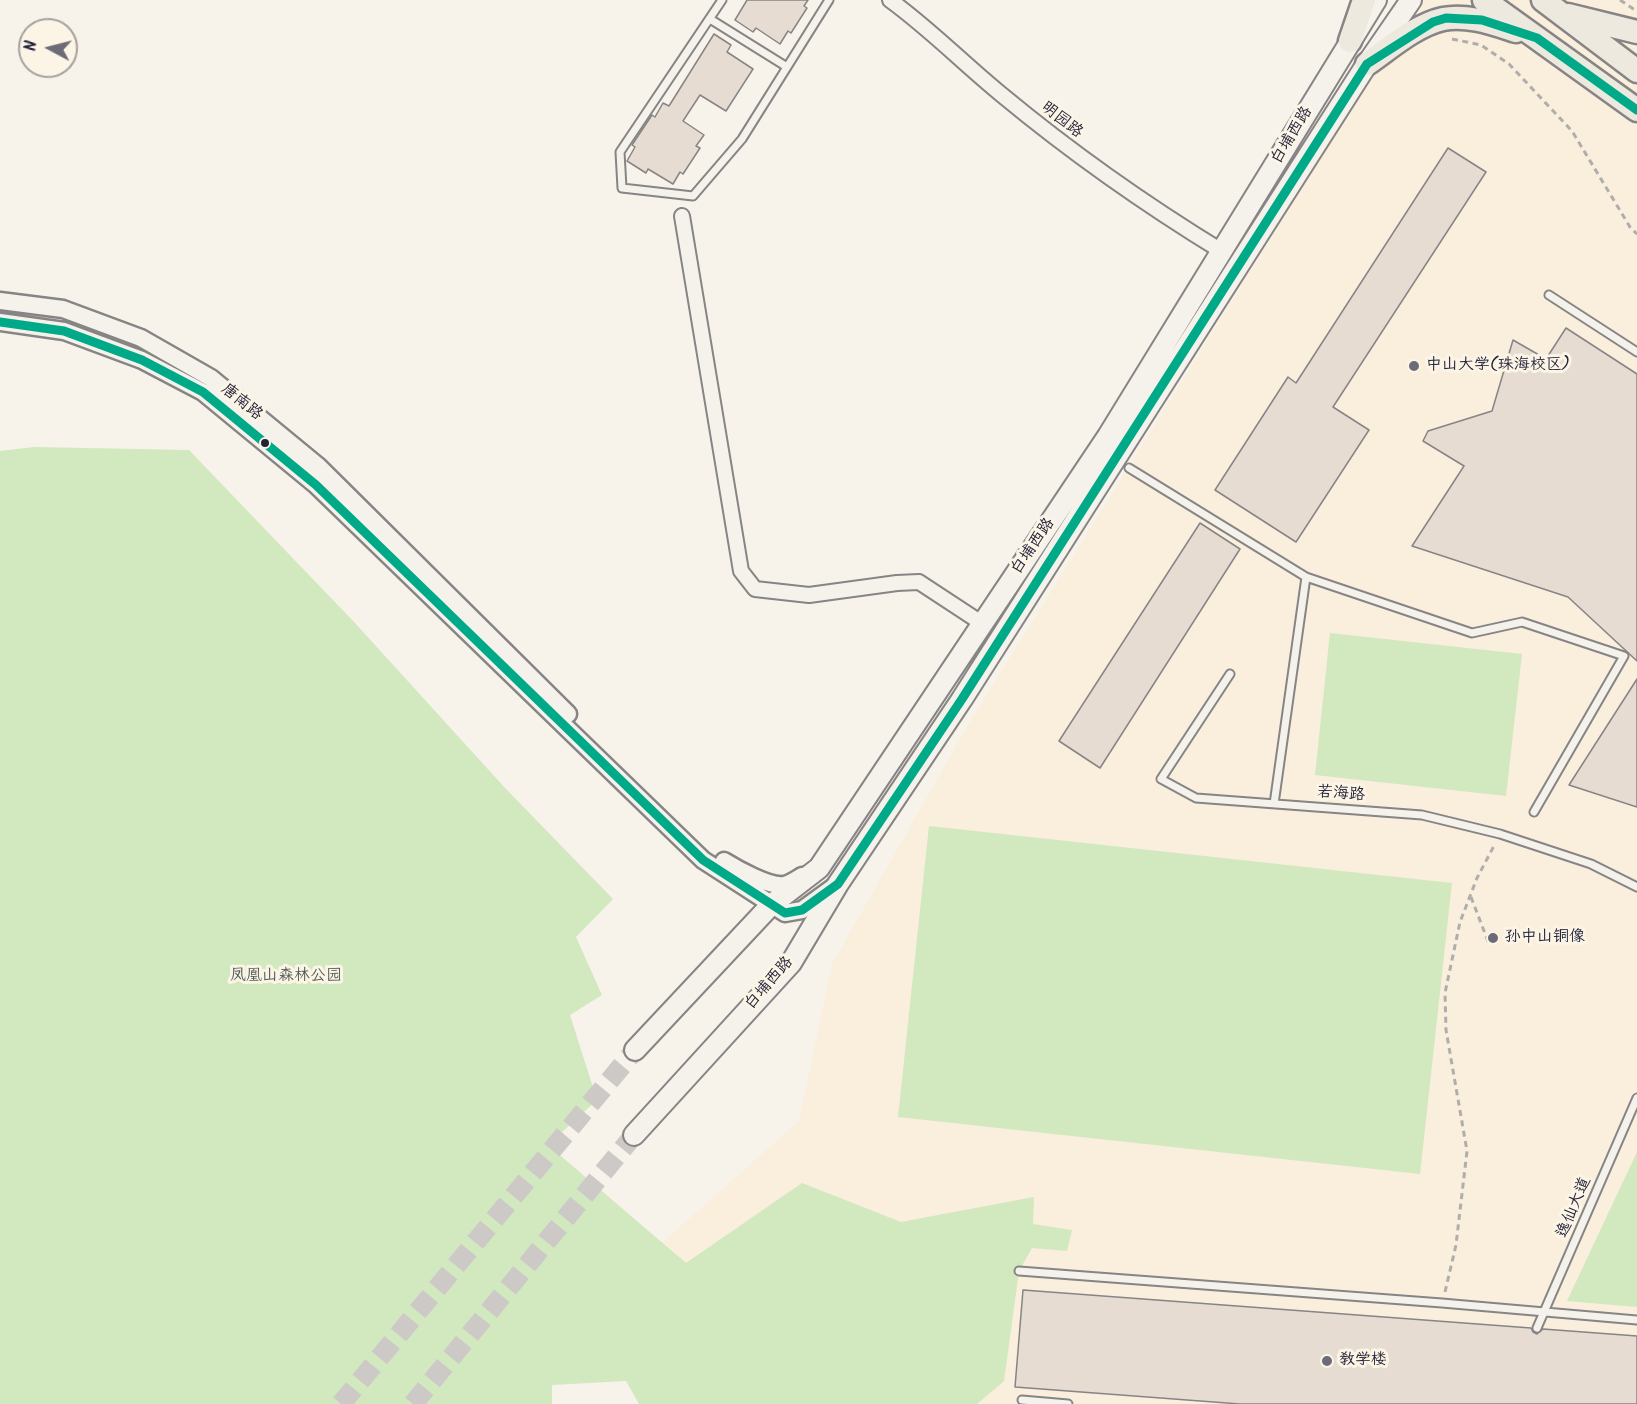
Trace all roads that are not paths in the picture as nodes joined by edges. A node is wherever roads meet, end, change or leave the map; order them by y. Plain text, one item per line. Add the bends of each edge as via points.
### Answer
1 (722, 0) edge
2 (829, 0) edge
3 (890, 0) edge
4 (1364, 0) edge
5 (1376, 0) edge
6 (1411, 0) edge
7 (1484, 0) edge
8 (1552, 7) edge
9 (710, 19) junction
10 (1637, 32) edge
11 (1537, 38) junction
12 (1350, 41) junction
13 (1368, 64) junction
14 (787, 67) junction
15 (1637, 71) edge
16 (1637, 110) edge
17 (682, 216) dead end
18 (1223, 252) junction
19 (1549, 295) dead end
20 (0, 300) edge
21 (0, 322) edge
22 (1637, 352) edge
23 (1129, 468) dead end
24 (1306, 577) junction
25 (983, 624) junction
26 (1230, 674) dead end
27 (1274, 804) junction
28 (1534, 812) dead end
29 (819, 868) junction
30 (838, 884) junction
31 (1637, 887) edge
32 (771, 905) junction
33 (635, 1050) tunnel mouth
34 (1637, 1098) edge
35 (634, 1135) tunnel mouth
36 (1019, 1271) dead end
37 (1544, 1313) junction
38 (1637, 1320) edge
39 (1538, 1328) dead end
40 (1022, 1400) dead end
41 (1068, 1404) edge

1 - 9 lane
2 - 14 lane
3 - 18 street, 明园路 via 1072,150 1170,220
4 - 12 highway
5 - 12 main road, 白埔西路
6 - 13 main road, 白埔西路
7 - 11 highway
8 - 10 highway
8 - 15 highway
9 - 14 lane
9 - 14 lane via 620,152 622,188 693,196 742,139
11 - 13 highway via 1482,20 1446,18 1410,34
11 - 16 highway
12 - 18 main road, 白埔西路
13 - 30 main road, 白埔西路 via 962,699
17 - 25 street via 741,571 755,589 809,596 919,582
18 - 25 main road, 白埔西路 via 1108,436
19 - 22 lane
20 - 29 street, 唐南路 via 63,309 141,338 211,378 318,466 700,844 741,872 783,885
21 - 32 street, 唐南路 via 64,331 142,360 203,392 316,485 703,860
23 - 24 lane
24 - 27 lane
24 - 28 lane via 1472,633 1522,622 1624,656
25 - 29 main road, 白埔西路
26 - 27 lane, 若海路 via 1161,779 1196,798
27 - 31 lane, 若海路 via 1422,815 1500,834 1591,864
29 - 32 main road, 白埔西路
30 - 32 street, 唐南路 via 802,910 786,913
30 - 35 main road, 白埔西路 via 791,963
32 - 33 main road, 白埔西路
34 - 37 lane, 逸仙大道
36 - 37 lane
37 - 38 lane
37 - 39 lane, 逸仙大道
40 - 41 lane

